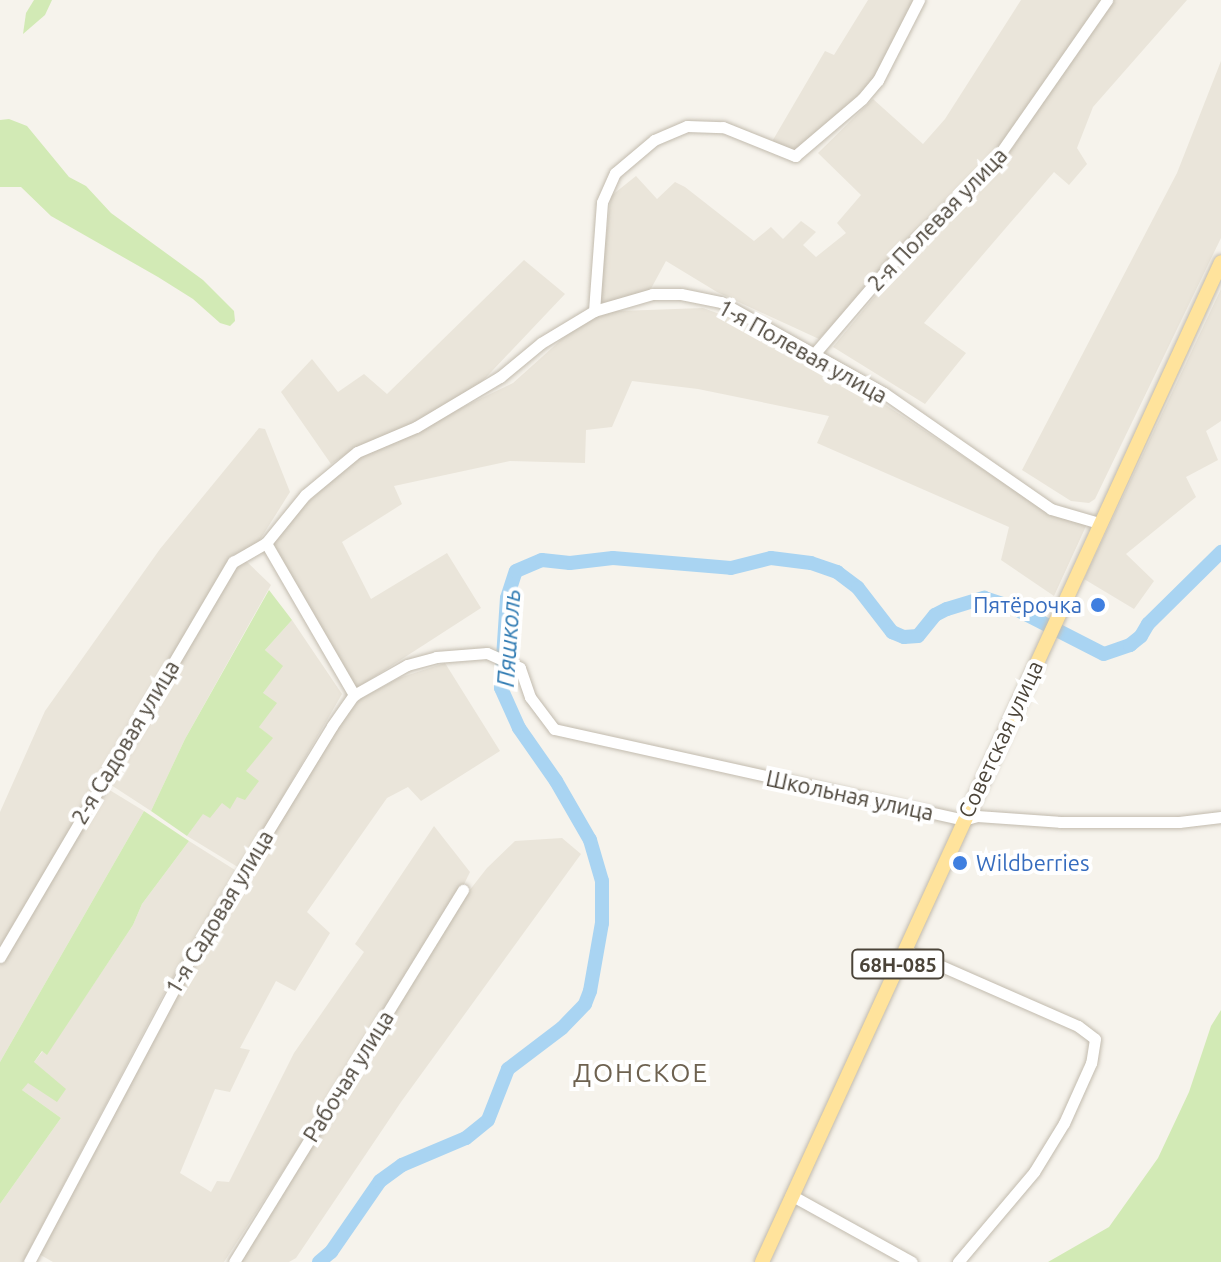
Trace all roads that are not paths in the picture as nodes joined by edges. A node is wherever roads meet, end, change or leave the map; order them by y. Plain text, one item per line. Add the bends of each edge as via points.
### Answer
1 (919, 0) edge
2 (1107, 0) edge
3 (1221, 262) edge
4 (594, 311) junction
5 (815, 353) junction
6 (1099, 523) junction
7 (266, 543) junction
8 (520, 668) joint
9 (354, 695) junction
10 (1221, 817) edge
11 (963, 820) junction
12 (463, 890) dead end
13 (905, 950) junction
14 (0, 957) edge
15 (791, 1195) junction
16 (31, 1258) edge
17 (47, 1262) edge
18 (234, 1262) edge
19 (762, 1262) edge
20 (912, 1262) edge
21 (958, 1262) edge

1 - 4 street via 878,80 795,156 723,127 687,126 654,140 615,173 602,202
2 - 5 street, 2-я Полевая улица via 999,156 898,256
3 - 6 main road, Советская улица / 68Н-085
4 - 5 street, 1-я Полевая улица via 652,294 681,294 721,302
4 - 7 street, 1-я Полевая улица via 428,420 357,452 305,495
5 - 6 street, 1-я Полевая улица via 884,393 1051,509
6 - 11 main road, Советская улица / 68Н-085
7 - 9 street
7 - 14 street, 2-я Садовая улица via 233,562
8 - 9 street, 1-я Садовая улица via 487,653 436,657 407,665
8 - 11 street, Школьная улица via 530,697 554,729
9 - 16 street, 1-я Садовая улица via 190,959
10 - 11 street, Школьная улица via 1179,822 977,816
11 - 13 main road, Советская улица / 68Н-085
12 - 18 street, Рабочая улица
13 - 15 main road, Советская улица / 68Н-085
13 - 21 street via 1078,1026 1095,1039 1091,1063 1064,1123 1034,1172
15 - 19 main road, Советская улица / 68Н-085
15 - 20 street
16 - 17 street

